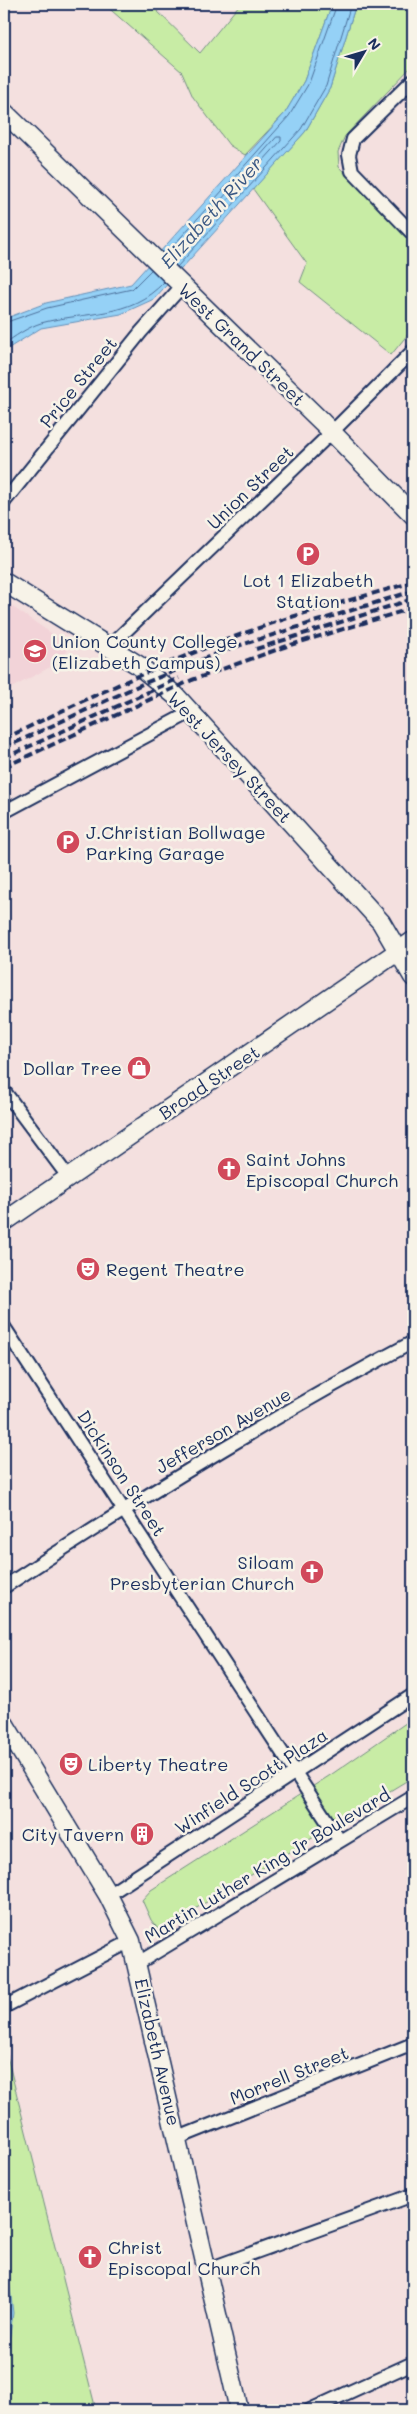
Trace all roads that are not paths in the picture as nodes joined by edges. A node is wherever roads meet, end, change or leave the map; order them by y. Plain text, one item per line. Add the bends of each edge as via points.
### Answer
1 (413, 80) edge
2 (4, 112) edge
3 (413, 234) edge
4 (178, 282) junction
5 (413, 351) edge
6 (332, 432) junction
7 (4, 502) edge
8 (413, 515) edge
9 (4, 582) edge
10 (109, 647) junction
11 (191, 712) junction
12 (4, 812) edge
13 (413, 941) edge
14 (399, 951) junction
15 (413, 977) edge
16 (4, 1091) edge
17 (69, 1178) junction
18 (4, 1222) edge
19 (4, 1327) edge
20 (413, 1342) edge
21 (124, 1508) junction
22 (4, 1587) edge
23 (413, 1695) edge
24 (4, 1723) edge
25 (297, 1773) junction
26 (413, 1797) edge
27 (340, 1840) junction
28 (108, 1895) junction
29 (132, 1941) junction
30 (138, 1963) junction
31 (4, 2008) edge
32 (413, 2044) edge
33 (178, 2138) junction
34 (413, 2195) edge
35 (206, 2270) junction
36 (413, 2364) edge
37 (239, 2410) edge
38 (310, 2410) edge

1 - 3 street via 353,139 349,155 352,171
2 - 4 street, West Grand Street
4 - 6 street, West Grand Street
4 - 7 street, Price Street
5 - 6 street, Union Street
6 - 8 street, West Grand Street
6 - 10 street, Union Street
9 - 10 street, West Jersey Street
10 - 11 street, West Jersey Street via 146,672
11 - 12 street
11 - 14 street, West Jersey Street via 381,922
13 - 14 street, Broad Street
14 - 15 street, West Jersey Street
14 - 17 street, Broad Street
16 - 17 street
17 - 18 street, Broad Street
19 - 21 street, Dickinson Street
20 - 21 street, Jefferson Avenue
21 - 22 street, Jefferson Avenue
21 - 25 street, Dickinson Street
23 - 25 street, Winfield Scott Plaza
24 - 28 street, Elizabeth Avenue
25 - 27 street, Dickinson Street
25 - 28 street, Winfield Scott Plaza
26 - 27 street, Martin Luther King Jr Boulevard
27 - 30 street, Martin Luther King Jr Boulevard
28 - 29 street, Elizabeth Avenue
29 - 30 street, Elizabeth Avenue
29 - 31 street
30 - 33 street, Elizabeth Avenue
32 - 33 street, Morrell Street
33 - 35 street, Elizabeth Avenue
34 - 35 street
35 - 37 street, Elizabeth Avenue
36 - 38 street

